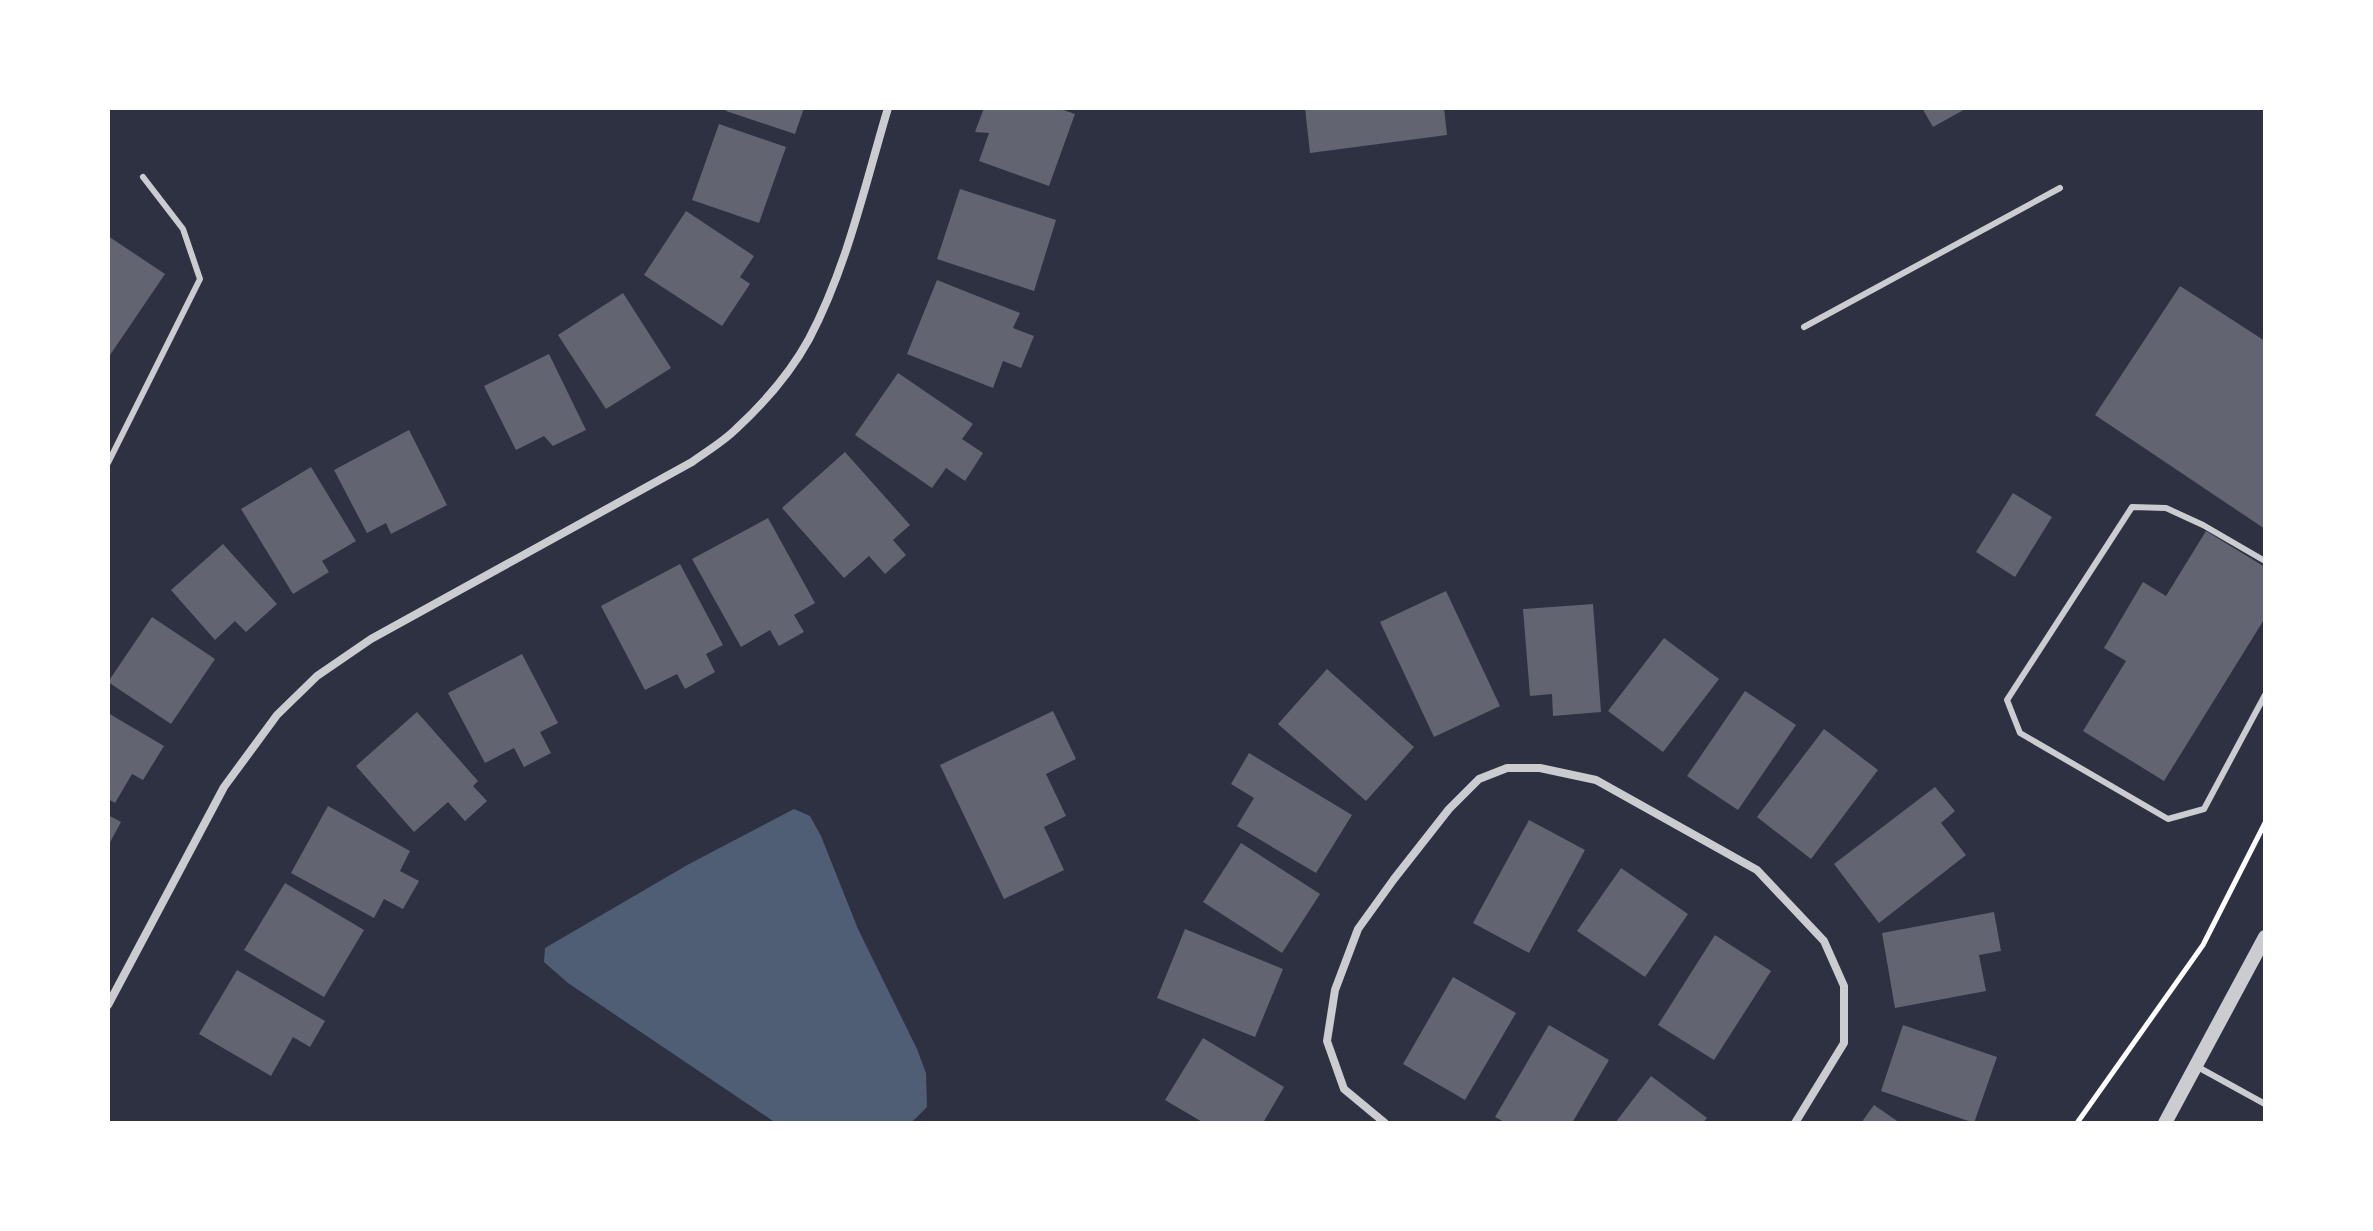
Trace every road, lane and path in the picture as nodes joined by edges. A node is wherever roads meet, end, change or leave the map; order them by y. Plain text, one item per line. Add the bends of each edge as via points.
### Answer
1 (888, 108) edge
2 (143, 177) dead end
3 (2060, 188) dead end
4 (1804, 327) dead end
5 (108, 463) edge
6 (2265, 561) edge
7 (2265, 695) edge
8 (2258, 708) junction
9 (2265, 712) edge
10 (2265, 823) edge
11 (2265, 937) edge
12 (108, 1005) edge
13 (2196, 1066) junction
14 (2265, 1104) edge
15 (1382, 1122) edge
16 (1795, 1123) edge
17 (2077, 1123) edge
18 (2165, 1123) edge

1 - 12 street via 835,276 808,339 778,383 735,430 692,462 371,639 317,676 277,715 224,787
2 - 5 lane via 183,229 200,279
3 - 4 lane
6 - 8 lane via 2166,508 2132,507 2007,700 2020,733 2168,819 2204,809
7 - 8 lane
8 - 9 lane
10 - 17 path via 2203,945
11 - 13 street
13 - 14 lane
13 - 18 street
15 - 16 street via 1344,1089 1327,1041 1335,990 1358,929 1439,820 1479,779 1507,768 1540,768 1596,780 1757,870 1824,941 1844,986 1844,1043

